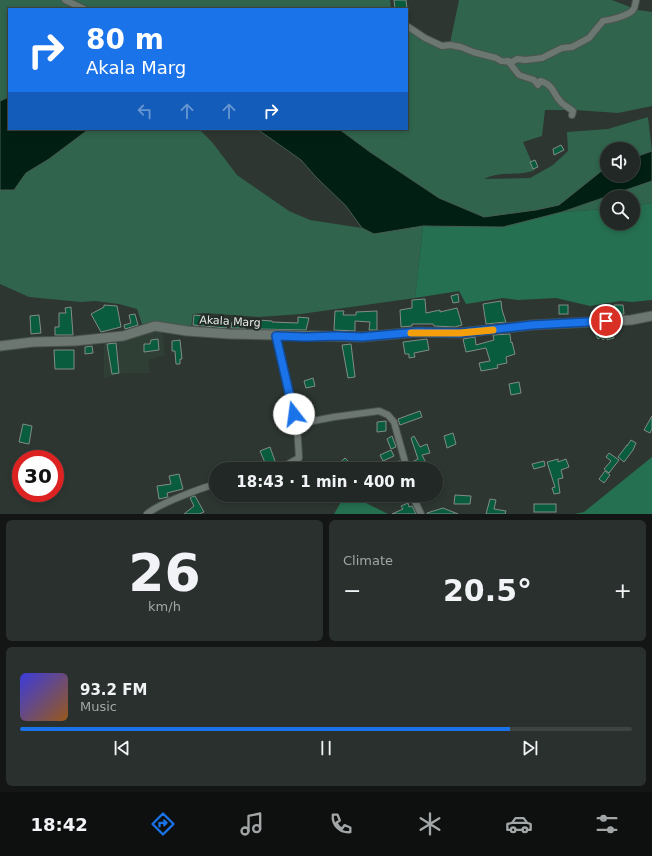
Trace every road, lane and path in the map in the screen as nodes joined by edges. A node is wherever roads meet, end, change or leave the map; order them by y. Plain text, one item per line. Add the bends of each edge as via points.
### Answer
1 (65, 0) edge
2 (636, 1) dead end
3 (82, 8) edge
4 (408, 27) edge
5 (508, 61) junction
6 (572, 115) dead end
7 (652, 316) edge
8 (276, 336) junction
9 (0, 346) edge
10 (297, 424) junction
11 (292, 462) edge
12 (405, 462) edge
13 (209, 486) edge
14 (415, 502) edge
15 (148, 514) edge
16 (421, 514) edge

1 - 3 street
2 - 5 street via 632,12 603,20 589,38 572,47 562,48 542,58
4 - 5 street via 442,46 461,47
5 - 6 street via 519,75 534,80 538,85 540,81 547,83 557,94 558,99 573,111
7 - 8 main road, Akala Marg via 631,320 532,325 460,333 417,332 362,337
8 - 9 main road, Akala Marg via 187,331 155,326 123,336
8 - 10 street
10 - 11 street via 299,458
10 - 12 street via 379,411 388,414 394,422
13 - 15 street via 155,508
14 - 16 street

